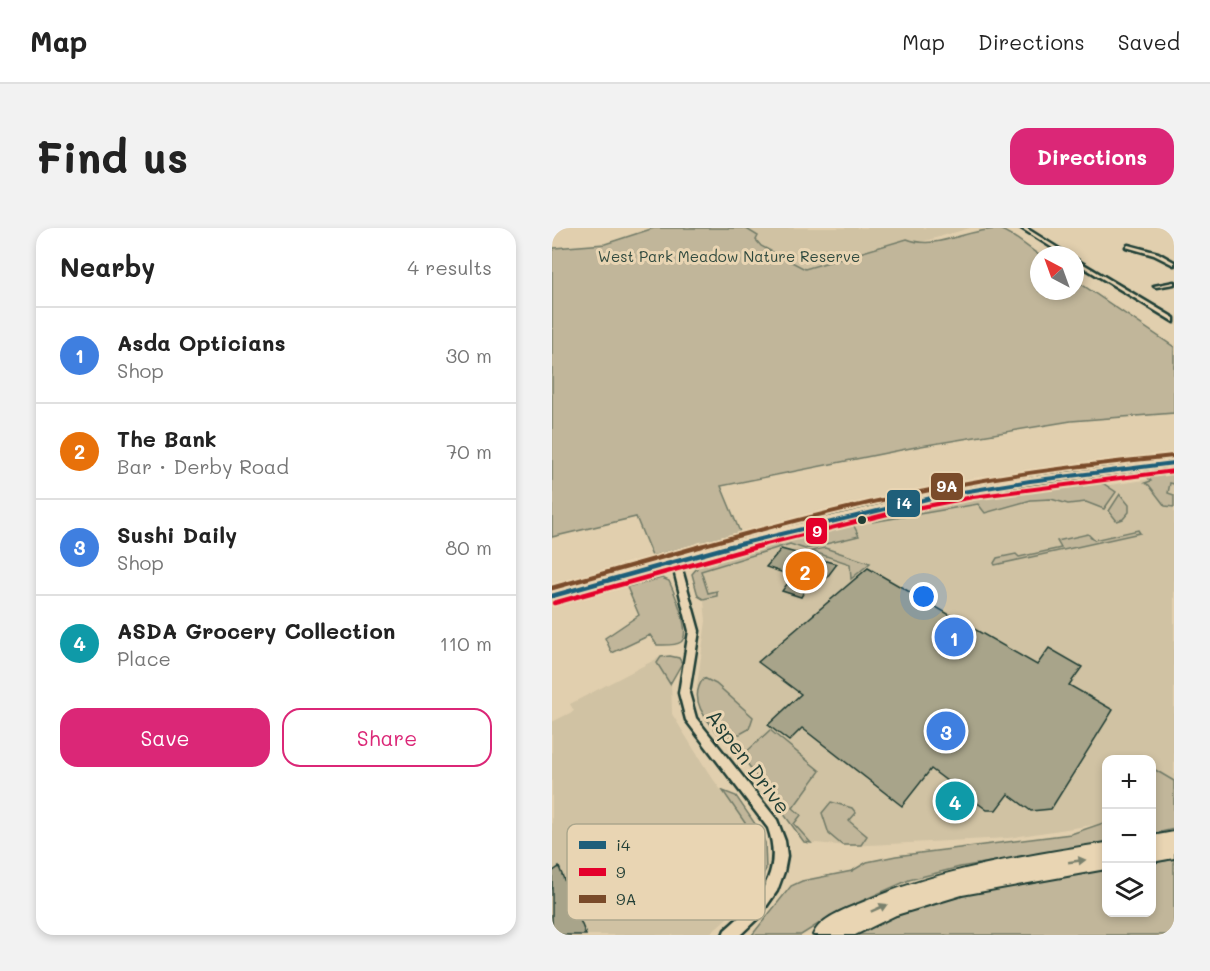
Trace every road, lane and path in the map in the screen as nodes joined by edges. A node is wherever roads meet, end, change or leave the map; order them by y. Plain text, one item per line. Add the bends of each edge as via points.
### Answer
1 (1023, 228) edge
2 (1052, 246) edge
3 (1128, 246) dead end
4 (1174, 264) edge
5 (1084, 265) edge
6 (1174, 283) edge
7 (1156, 286) dead end
8 (1174, 320) edge
9 (1174, 463) edge
10 (676, 562) junction
11 (552, 596) edge
12 (1174, 845) edge
13 (1156, 848) edge
14 (1102, 857) edge
15 (765, 898) edge
16 (748, 920) edge
17 (730, 935) edge
18 (827, 935) edge

1 - 2 street
3 - 4 street via 1162,254
5 - 8 street
6 - 7 street
9 - 10 main road via 1025,481 914,500
10 - 11 main road
10 - 15 street, Aspen Drive via 694,631 684,685 686,707 693,725 773,824 779,843 779,869
12 - 13 highway
18 -> 14 highway via 884,906 940,885
16 - 17 street, Aspen Drive

